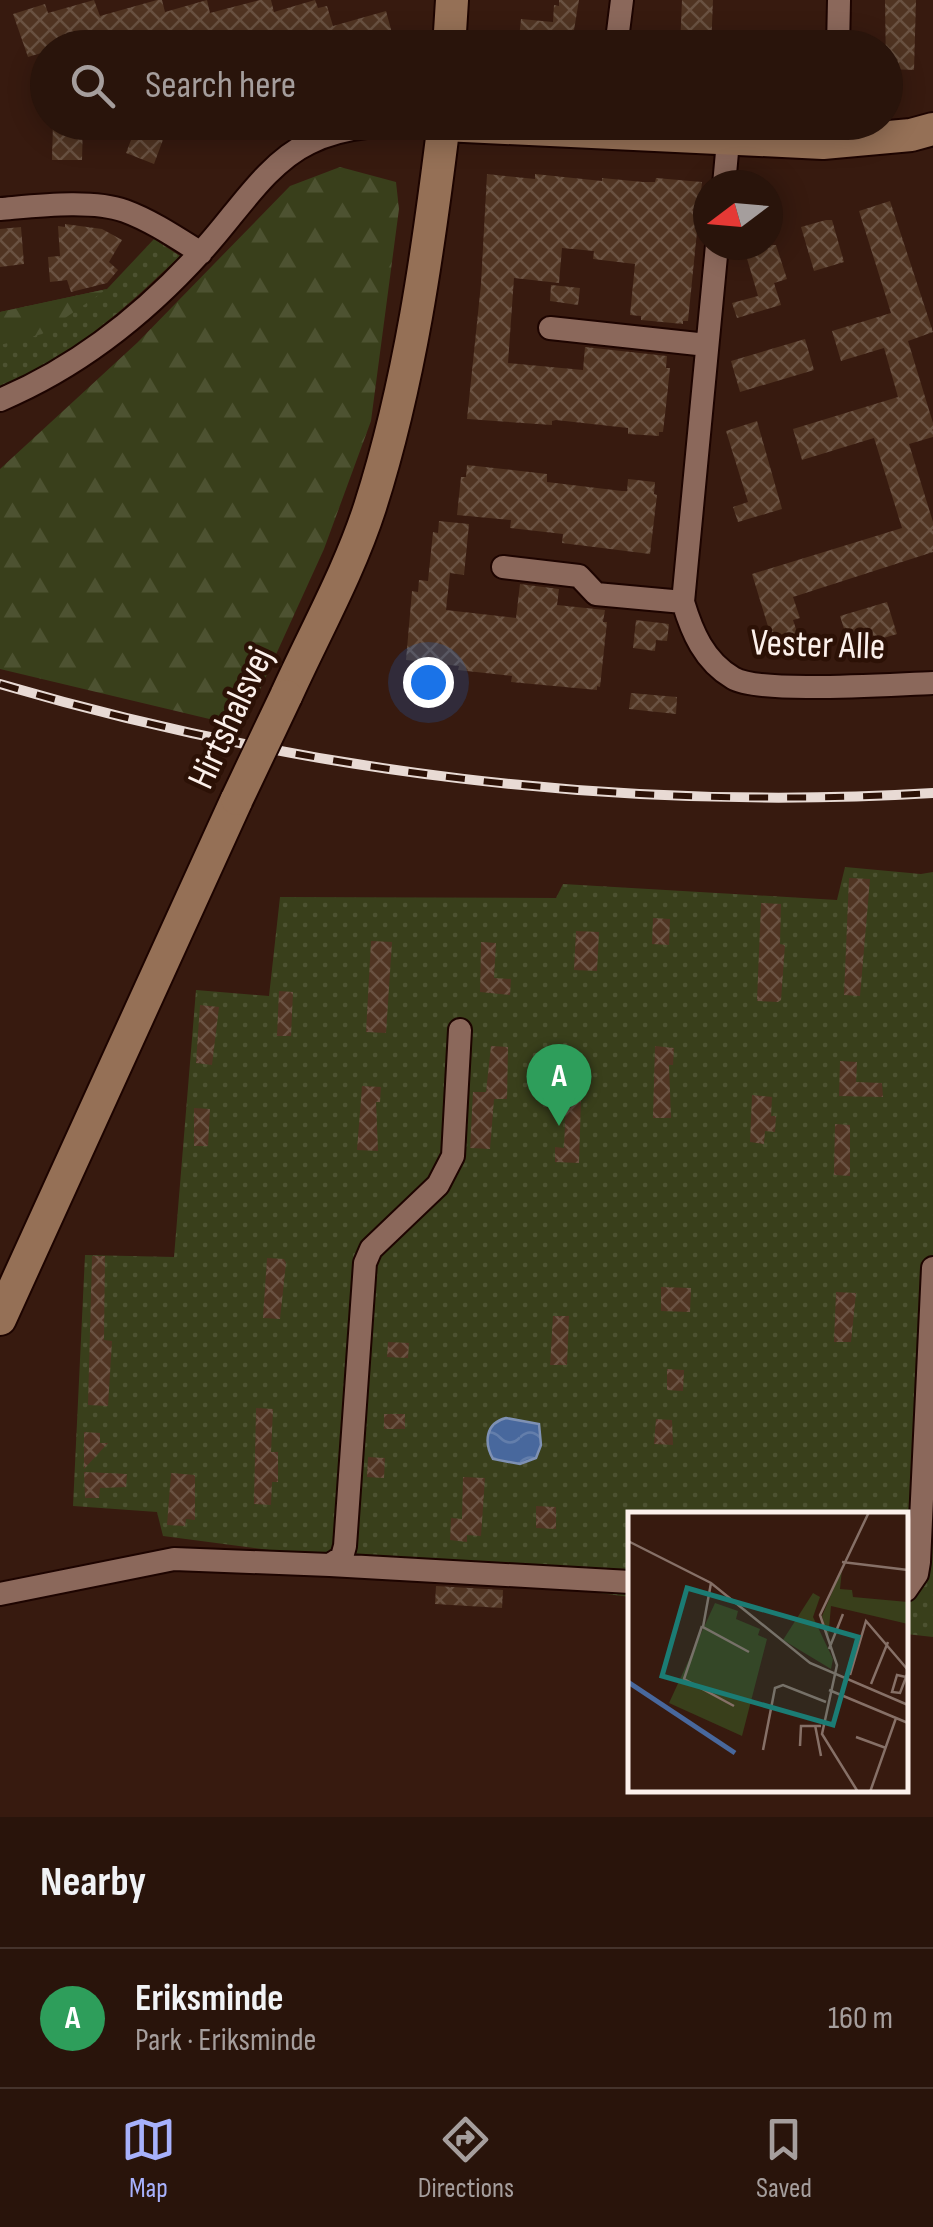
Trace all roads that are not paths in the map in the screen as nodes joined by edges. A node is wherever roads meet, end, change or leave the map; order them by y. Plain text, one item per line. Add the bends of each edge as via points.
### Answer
1 (452, 0) edge
2 (622, 0) edge
3 (840, 0) edge
4 (450, 30) edge
5 (618, 30) edge
6 (839, 30) edge
7 (933, 129) edge
8 (903, 136) edge
9 (316, 140) edge
10 (442, 140) edge
11 (719, 140) edge
12 (855, 140) edge
13 (728, 141) junction
14 (725, 170) edge
15 (0, 208) edge
16 (201, 253) junction
17 (716, 260) edge
18 (550, 328) dead end
19 (707, 345) junction
20 (0, 400) edge
21 (503, 567) dead end
22 (683, 602) junction
23 (933, 683) edge
24 (460, 1030) dead end
25 (933, 1268) edge
26 (0, 1319) edge
27 (330, 1565) junction
28 (628, 1582) edge
29 (908, 1587) edge
30 (0, 1594) edge

1 - 4 street
2 - 5 street
3 - 6 street
7 - 8 street
9 - 16 street via 281,161
10 - 26 street, Hirtshalsvej, bridge via 399,404 369,510
11 - 13 street
12 - 13 street
13 - 14 street
15 - 16 street via 122,210
16 - 20 street via 119,329
17 - 19 street, Vester Alle
18 - 19 street
19 - 22 street, Vester Alle
21 - 22 street via 579,576 596,594
22 - 23 street, Vester Alle via 692,632 735,680 773,686
24 - 27 street via 453,1156 438,1185 371,1249 365,1263 346,1546
25 - 29 street via 919,1562
27 - 28 street
27 - 30 street via 174,1559

